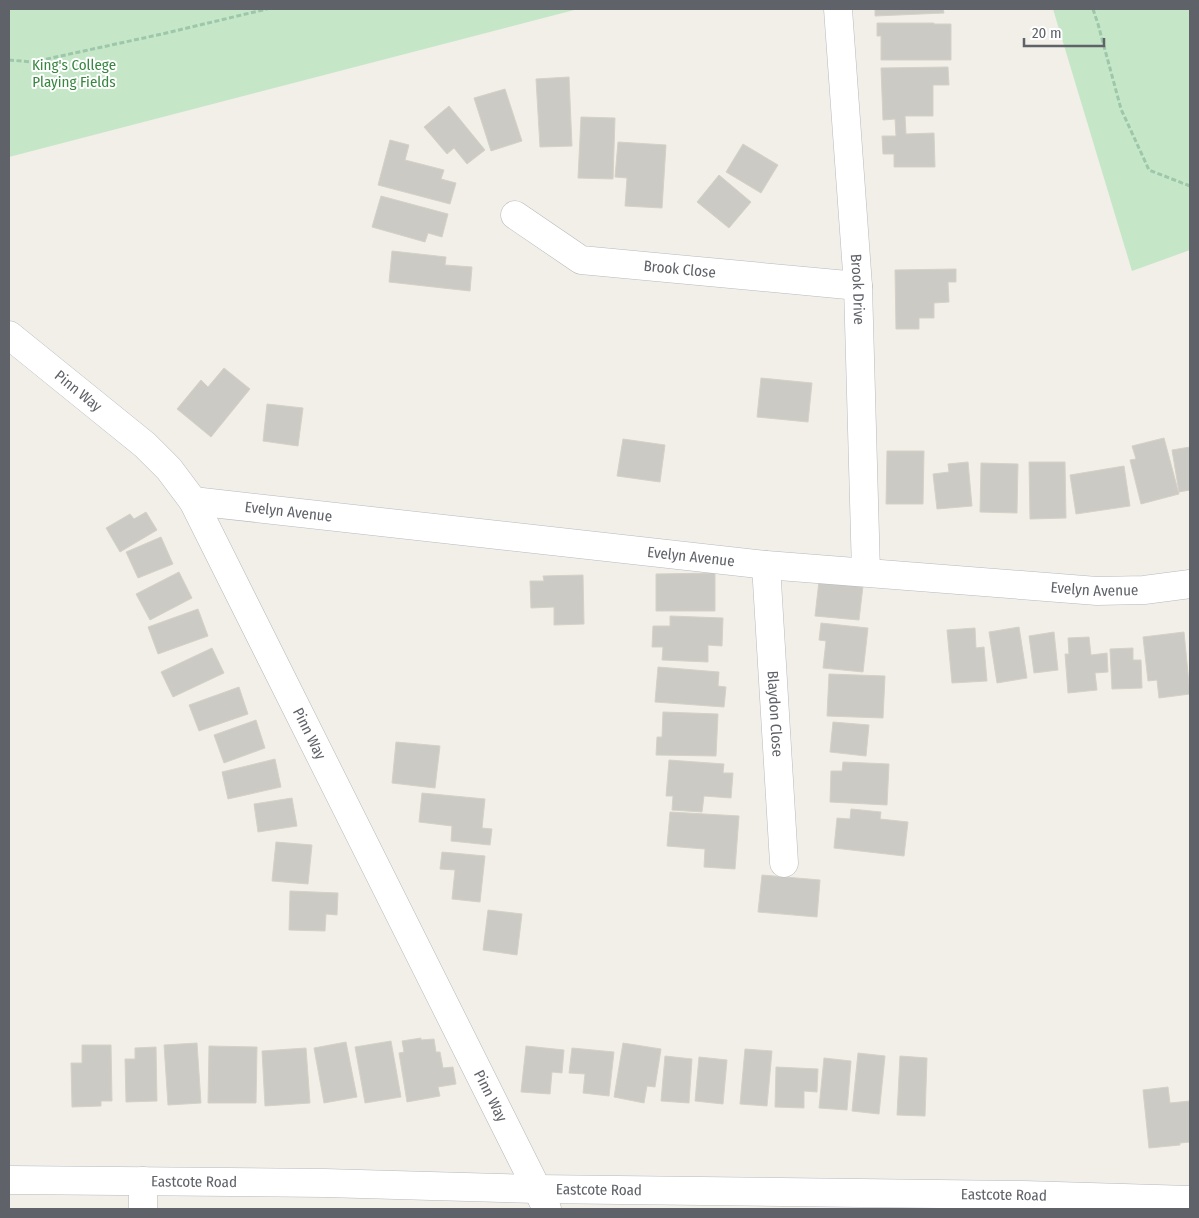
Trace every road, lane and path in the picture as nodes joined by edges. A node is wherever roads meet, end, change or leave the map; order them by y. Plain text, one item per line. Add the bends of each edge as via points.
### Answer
1 (268, 9) edge
2 (838, 9) edge
3 (1093, 9) edge
4 (9, 60) edge
5 (1190, 186) edge
6 (515, 215) dead end
7 (858, 286) junction
8 (9, 335) edge
9 (193, 501) junction
10 (766, 565) junction
11 (866, 572) junction
12 (1190, 584) edge
13 (784, 863) dead end
14 (9, 1180) edge
15 (143, 1181) junction
16 (542, 1199) edge
17 (1190, 1200) edge
18 (1024, 1202) edge
19 (143, 1209) edge

1 - 4 path via 33,62
2 - 7 street, Brook Drive
3 - 5 path via 1121,109 1149,170
6 - 7 street, Brook Close via 580,260
7 - 11 street, Brook Drive
8 - 9 street, Pinn Way via 145,445 170,469
9 - 10 street, Evelyn Avenue
9 - 16 street, Pinn Way
10 - 11 street, Evelyn Avenue
10 - 13 street, Blaydon Close
11 - 12 street, Evelyn Avenue via 1096,591 1144,590
14 - 15 street, Eastcote Road
15 - 16 street, Eastcote Road via 324,1183
15 - 19 street
16 - 18 street, Eastcote Road
17 - 18 street, Eastcote Road

